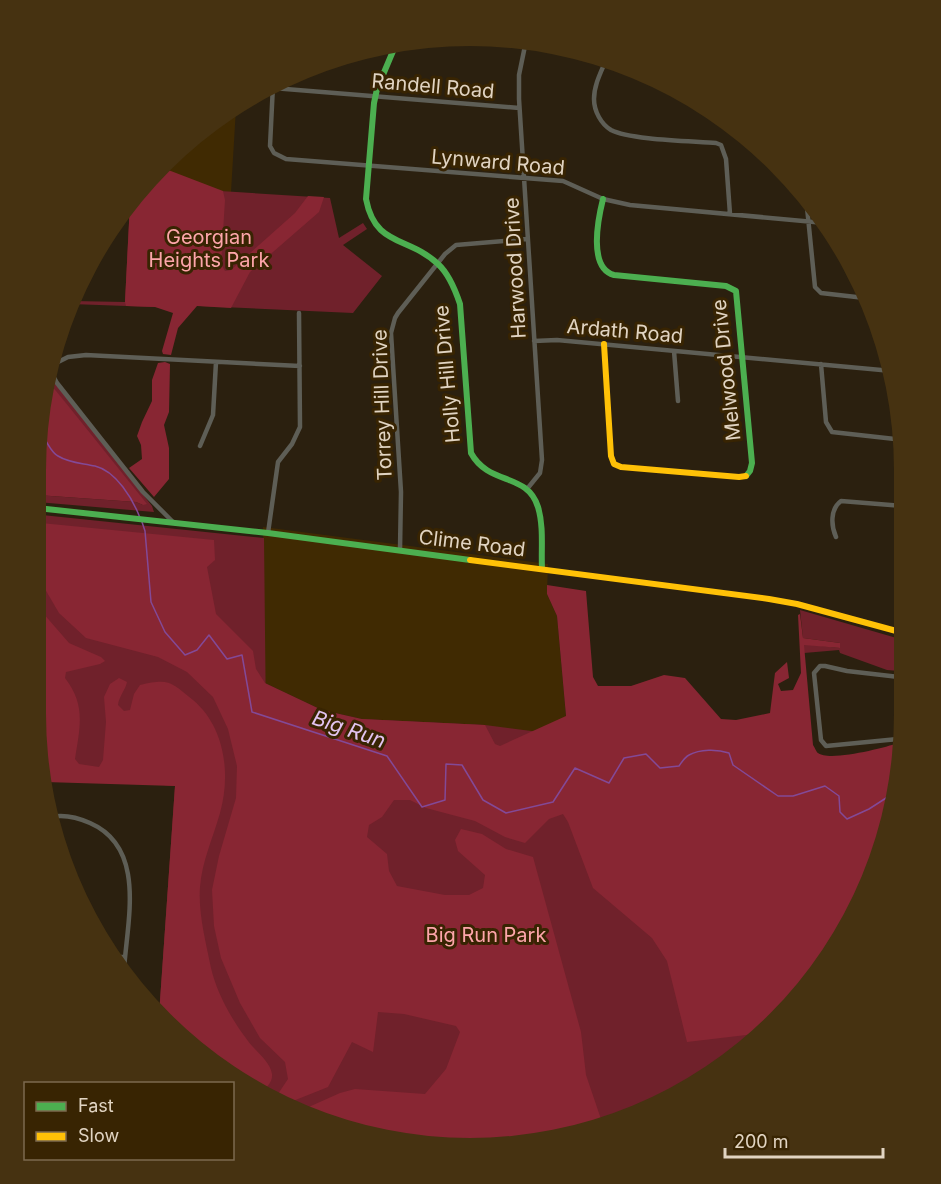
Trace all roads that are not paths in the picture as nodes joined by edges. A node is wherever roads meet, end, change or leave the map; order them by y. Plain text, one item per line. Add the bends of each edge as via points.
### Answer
1 (524, 50) edge
2 (392, 54) edge
3 (603, 68) edge
4 (287, 88) edge
5 (272, 96) edge
6 (376, 96) junction
7 (519, 108) junction
8 (368, 166) junction
9 (524, 178) junction
10 (603, 199) junction
11 (807, 212) edge
12 (730, 214) junction
13 (808, 222) junction
14 (814, 222) edge
15 (527, 239) junction
16 (437, 263) junction
17 (857, 297) edge
18 (299, 314) dead end
19 (534, 341) junction
20 (604, 344) junction
21 (674, 351) junction
22 (743, 357) junction
23 (61, 360) edge
24 (216, 362) junction
25 (821, 364) junction
26 (300, 366) junction
27 (882, 370) edge
28 (57, 380) edge
29 (678, 401) dead end
30 (894, 439) edge
31 (200, 446) dead end
32 (527, 489) junction
33 (894, 505) edge
34 (46, 509) edge
35 (173, 522) junction
36 (268, 533) junction
37 (836, 537) dead end
38 (400, 550) junction
39 (542, 569) junction
40 (894, 631) edge
41 (894, 676) edge
42 (894, 739) edge
43 (60, 817) edge
44 (125, 957) edge

1 - 7 street, Harwood Drive
2 - 6 street, Holly Hill Drive
3 - 12 street via 594,101 599,118 612,130 721,146 726,159
4 - 6 street, Randell Road
5 - 8 street, Lynward Road via 269,139 274,153 286,159
6 - 7 street, Randell Road
6 - 8 street, Holly Hill Drive
7 - 9 street, Harwood Drive
8 - 9 street, Lynward Road
8 - 16 street, Holly Hill Drive via 366,199 375,227
9 - 10 street, Lynward Road via 570,183
9 - 15 street, Harwood Drive
10 - 12 street, Lynward Road
10 - 22 street, Melwood Drive via 597,221 602,268 614,275 734,289 738,296
11 - 13 street
12 - 13 street, Lynward Road
13 - 14 street, Lynward Road
13 - 17 street via 817,290
15 - 16 street, Torrey Hill Drive via 456,245
15 - 19 street, Harwood Drive
16 - 32 street, Holly Hill Drive via 453,283 460,304 474,460 483,471 518,482
16 - 38 street, Torrey Hill Drive via 393,325
18 - 26 street
19 - 20 street, Ardath Road
19 - 32 street, Harwood Drive via 542,460 540,473
20 - 21 street, Ardath Road
20 - 22 street, Melwood Drive via 611,456 614,464 621,467 739,477 750,473
21 - 22 street, Ardath Road
21 - 29 street
22 - 25 street, Ardath Road
23 - 24 street via 86,355
24 - 26 street
24 - 31 street via 213,415
25 - 27 street, Ardath Road
25 - 30 street via 826,422 832,432
26 - 36 street via 300,427 278,462
28 - 35 street via 143,492
32 - 39 street via 540,513
33 - 37 street via 841,501 833,510
34 - 35 street, Clime Road
35 - 36 street, Clime Road
36 - 38 street, Clime Road
38 - 39 street, Clime Road
39 - 40 street, Clime Road via 797,604
41 - 42 street via 825,666 814,673 823,743 829,747
43 - 44 street via 73,817 104,830 123,854 130,891

